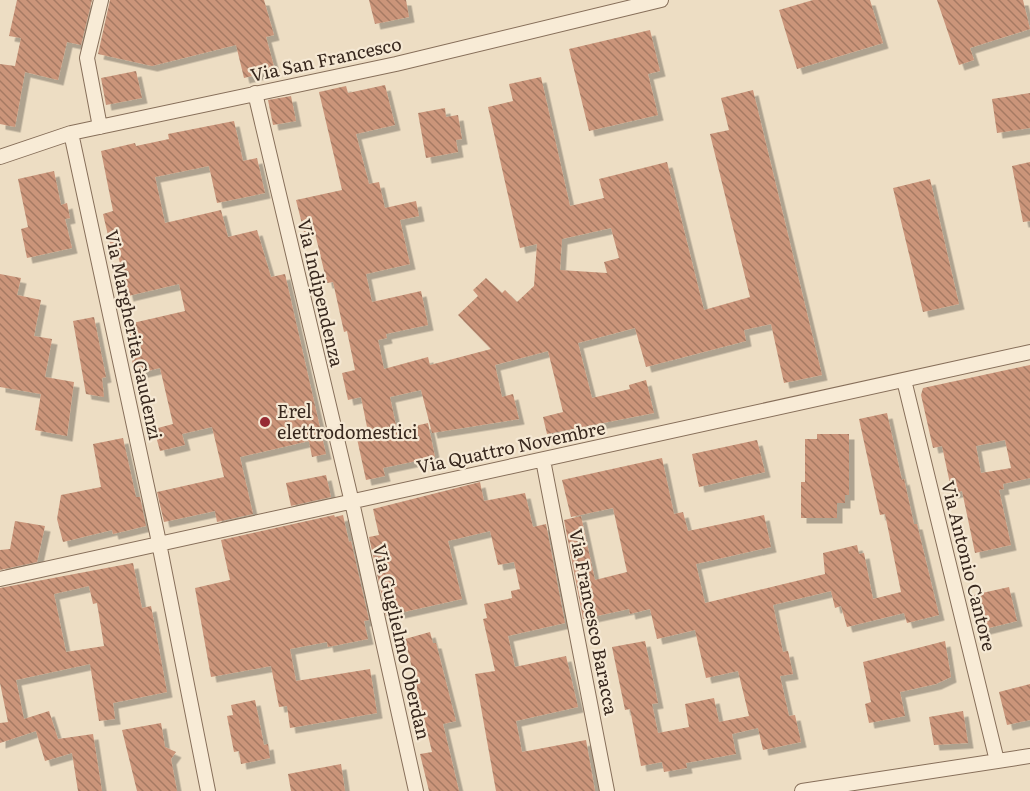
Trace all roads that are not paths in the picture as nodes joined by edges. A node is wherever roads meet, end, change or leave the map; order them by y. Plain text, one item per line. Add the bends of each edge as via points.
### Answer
1 (100, 0) edge
2 (661, 0) edge
3 (255, 93) junction
4 (100, 127) junction
5 (71, 133) junction
6 (0, 158) edge
7 (1030, 352) edge
8 (904, 380) junction
9 (543, 460) junction
10 (351, 500) junction
11 (159, 544) junction
12 (0, 579) edge
13 (1030, 756) edge
14 (997, 760) junction
15 (835, 788) edge
16 (208, 791) edge
17 (416, 791) edge
18 (607, 791) edge
19 (802, 791) edge

1 - 4 street via 87,58
2 - 3 street, Via San Francesco via 396,64
3 - 4 street, Via San Francesco
3 - 10 street, Via Indipendenza
4 - 5 street, Via San Francesco
5 - 6 street, Via San Francesco
5 - 11 street, Via Margherita Gaudenzi
7 - 8 street, Via Quattro Novembre
8 - 9 street, Via Quattro Novembre
8 - 14 street, Via Antonio Cantore
9 - 10 street, Via Quattro Novembre
9 - 18 street, Via Francesco Baracca
10 - 11 street, Via Quattro Novembre
10 - 17 street, Via Guglielmo Oberdan
11 - 12 street, Via Quattro Novembre
11 - 16 street, Via Margherita Gaudenzi
13 - 14 street
14 - 15 street
15 - 19 street

